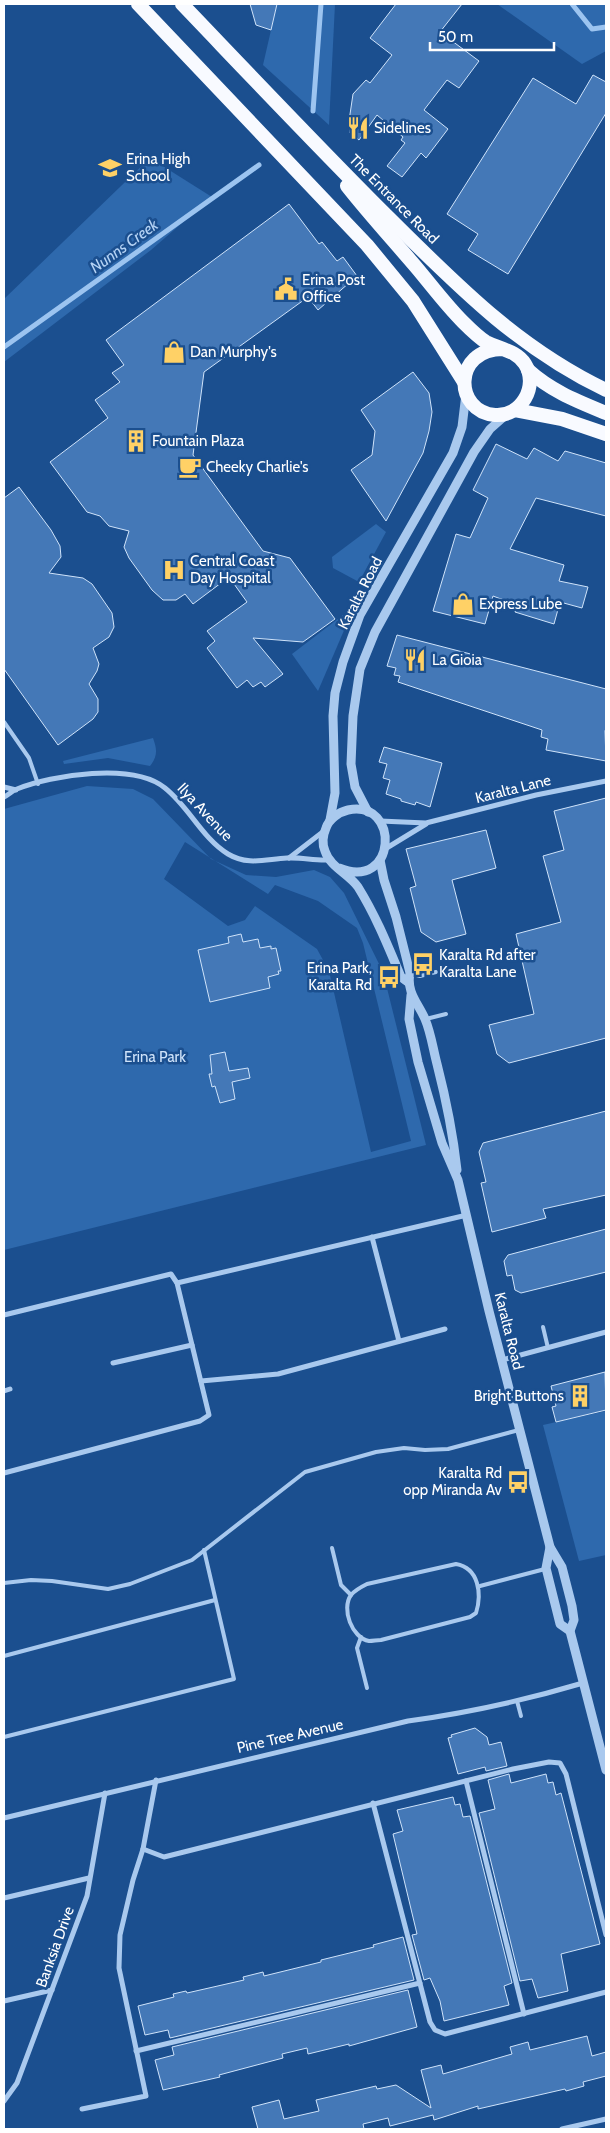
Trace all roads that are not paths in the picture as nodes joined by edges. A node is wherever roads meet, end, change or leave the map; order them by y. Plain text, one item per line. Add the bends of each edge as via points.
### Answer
1 (138, 4) edge
2 (182, 4) edge
3 (308, 136) junction
4 (503, 349) junction
5 (528, 370) junction
6 (465, 388) junction
7 (606, 390) edge
8 (511, 412) junction
9 (606, 412) edge
10 (606, 434) edge
11 (4, 722) edge
12 (606, 780) edge
13 (38, 784) junction
14 (4, 787) edge
15 (16, 790) junction
16 (4, 797) edge
17 (368, 812) junction
18 (330, 820) junction
19 (380, 821) junction
20 (426, 823) junction
21 (325, 830) junction
22 (385, 849) junction
23 (289, 858) junction
24 (329, 860) junction
25 (380, 860) junction
26 (339, 868) junction
27 (436, 972) dead end
28 (409, 977) junction
29 (411, 995) junction
30 (446, 1014) dead end
31 (425, 1019) junction
32 (458, 1180) junction
33 (467, 1215) junction
34 (372, 1237) junction
35 (177, 1283) junction
36 (4, 1315) edge
37 (543, 1327) dead end
38 (445, 1329) dead end
39 (606, 1332) edge
40 (399, 1341) junction
41 (192, 1345) junction
42 (548, 1348) junction
43 (502, 1360) junction
44 (113, 1363) dead end
45 (201, 1381) junction
46 (10, 1389) dead end
47 (4, 1391) edge
48 (519, 1430) junction
49 (4, 1473) edge
50 (550, 1547) junction
51 (332, 1548) dead end
52 (204, 1550) junction
53 (546, 1568) junction
54 (4, 1583) edge
55 (480, 1586) junction
56 (351, 1595) junction
57 (215, 1600) junction
58 (570, 1631) junction
59 (361, 1637) junction
60 (4, 1656) edge
61 (583, 1682) junction
62 (367, 1688) dead end
63 (517, 1701) junction
64 (521, 1716) dead end
65 (4, 1737) edge
66 (606, 1770) edge
67 (156, 1780) junction
68 (466, 1780) junction
69 (104, 1793) junction
70 (373, 1803) junction
71 (4, 1818) edge
72 (143, 1849) junction
73 (89, 1878) junction
74 (4, 1898) edge
75 (606, 1935) edge
76 (420, 1982) junction
77 (52, 1990) junction
78 (606, 1992) edge
79 (4, 2002) edge
80 (524, 2014) junction
81 (136, 2051) junction
82 (4, 2101) edge
83 (82, 2109) dead end
84 (606, 2119) edge
85 (562, 2129) edge

1 - 6 highway via 367,245 412,301
2 - 3 highway, The Entrance Road
3 - 4 highway via 372,219 463,323 486,342
3 - 7 highway, The Entrance Road via 470,298 526,343
4 - 5 highway via 515,354
4 - 6 highway via 480,353 471,361
5 - 8 highway via 529,392
5 - 9 highway via 561,394
6 - 8 highway via 472,403 482,411 494,415
6 - 18 street, Karalta Road via 462,427 453,453 360,615 343,662 333,716 335,793
8 - 10 highway via 562,419
8 - 17 street, Karalta Road via 490,429 474,452 375,632 360,669 353,716 351,764 354,787
11 - 13 lane via 30,758
12 - 20 street, Karalta Lane
13 - 15 street, Ilya Avenue
13 - 23 street, Ilya Avenue via 96,772 148,779 165,787 188,810 208,838 228,855 251,862
14 - 15 street, Ilya Avenue
15 - 16 street, Ilya Avenue
17 - 18 street via 360,809 344,811
17 - 19 street, Karalta Road
18 - 21 street, Karalta Road
19 - 20 street, Karalta Lane
19 - 22 street via 386,840
20 - 22 street, Karalta Lane
21 - 23 street
21 - 24 street, Karalta Road via 324,850
22 - 25 street
23 - 24 street, Ilya Avenue
24 - 26 street, Karalta Road
25 - 26 street via 357,873
25 - 28 street, Karalta Road
26 - 28 street, Karalta Road via 357,886 372,911 401,977
27 - 28 lane
28 - 29 street, Karalta Road
29 - 31 street, Karalta Road
29 - 32 street, Karalta Road via 409,1019 418,1062 442,1143
30 - 31 lane
31 - 32 street, Karalta Road via 454,1139
32 - 33 street, Karalta Road
33 - 34 street
33 - 43 street, Karalta Road
34 - 35 street
34 - 40 street
35 - 36 street via 171,1274
35 - 41 street
37 - 42 lane
38 - 40 street
39 - 42 street
40 - 45 street via 278,1374
41 - 44 street
41 - 45 street
42 - 43 street
43 - 48 street, Karalta Road
45 - 49 street via 209,1414 200,1421
46 - 47 street
48 - 50 street, Karalta Road
48 - 52 lane via 448,1448 376,1452 305,1472
50 - 53 street, Karalta Road
50 - 58 street, Karalta Road via 562,1567 572,1606 574,1620
51 - 56 lane via 341,1586
52 - 54 lane via 175,1568 108,1589 52,1581
52 - 57 lane
53 - 55 lane
53 - 58 street, Karalta Road via 560,1624
55 - 56 lane via 469,1570 456,1564 366,1584
55 - 59 lane via 476,1613 470,1617 381,1640 369,1641
56 - 59 lane via 347,1610 350,1623
57 - 60 lane
57 - 65 lane via 234,1680
58 - 61 street, Karalta Road
59 - 62 lane via 358,1648
61 - 63 street, Pine Tree Avenue
61 - 66 street, Karalta Road
63 - 64 lane
63 - 67 street, Pine Tree Avenue via 408,1721
67 - 69 street, Pine Tree Avenue
67 - 72 street
68 - 70 street
68 - 75 street via 549,1762 560,1763 566,1774
68 - 80 street
69 - 71 street, Pine Tree Avenue
69 - 73 street, Banksia Drive
70 - 72 street via 164,1857
70 - 76 street
72 - 81 street via 120,1935 119,1960
73 - 74 street
73 - 77 street, Banksia Drive via 87,1896
76 - 80 street via 430,2022 435,2030 445,2034
76 - 81 street
77 - 79 street
77 - 82 street, Banksia Drive via 17,2083
78 - 80 street
81 - 83 street via 146,2096
84 - 85 street

